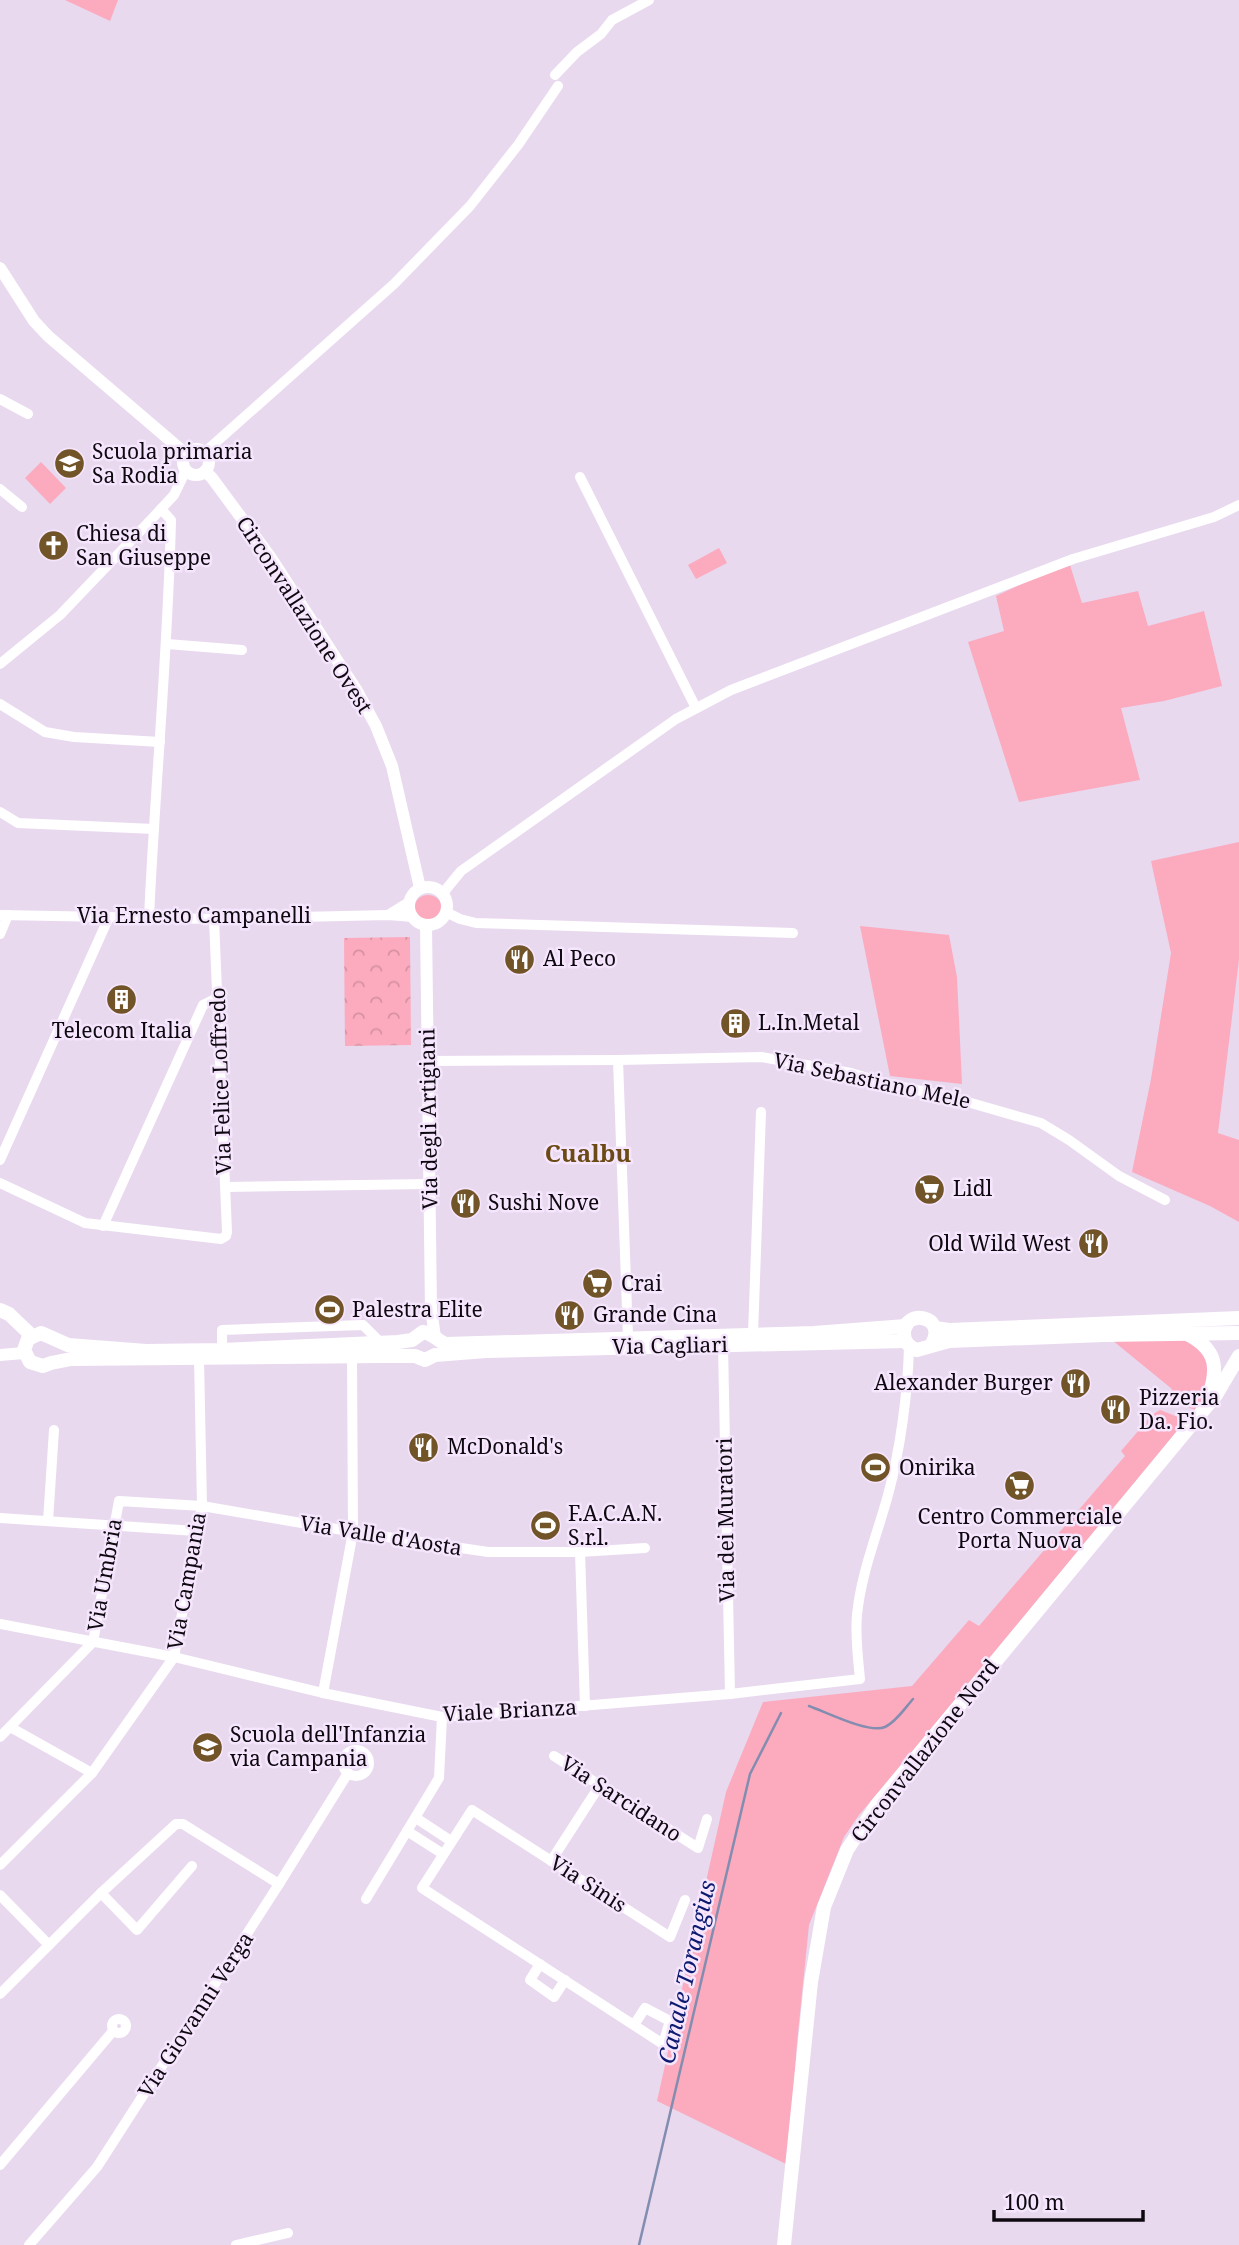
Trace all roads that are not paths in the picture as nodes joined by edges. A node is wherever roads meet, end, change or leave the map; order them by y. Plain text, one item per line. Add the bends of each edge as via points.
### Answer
1 (649, 0) edge
2 (555, 75) dead end
3 (558, 86) dead end
4 (0, 268) edge
5 (0, 400) edge
6 (28, 414) dead end
7 (205, 452) junction
8 (186, 454) junction
9 (186, 470) junction
10 (205, 471) junction
11 (580, 477) dead end
12 (0, 489) edge
13 (1239, 505) edge
14 (22, 507) dead end
15 (161, 509) junction
16 (167, 644) junction
17 (242, 650) dead end
18 (2, 658) edge
19 (0, 704) edge
20 (696, 708) junction
21 (160, 742) junction
22 (0, 812) edge
23 (154, 829) junction
24 (420, 888) junction
25 (443, 893) junction
26 (409, 902) junction
27 (446, 912) junction
28 (4, 915) edge
29 (388, 915) junction
30 (109, 917) junction
31 (149, 918) junction
32 (413, 918) junction
33 (214, 919) junction
34 (426, 925) junction
35 (793, 933) dead end
36 (0, 934) edge
37 (218, 998) junction
38 (618, 1060) junction
39 (428, 1061) junction
40 (761, 1112) dead end
41 (0, 1160) edge
42 (0, 1184) edge
43 (430, 1184) junction
44 (226, 1187) junction
45 (1165, 1200) dead end
46 (103, 1226) junction
47 (0, 1310) edge
48 (431, 1314) junction
49 (1239, 1318) edge
50 (906, 1326) junction
51 (935, 1328) junction
52 (1176, 1330) junction
53 (1239, 1333) edge
54 (753, 1334) junction
55 (32, 1336) junction
56 (415, 1337) junction
57 (628, 1337) junction
58 (52, 1338) junction
59 (382, 1343) junction
60 (436, 1344) junction
61 (907, 1344) junction
62 (723, 1345) junction
63 (929, 1346) junction
64 (222, 1350) junction
65 (24, 1353) junction
66 (0, 1355) edge
67 (352, 1356) junction
68 (415, 1356) junction
69 (1239, 1356) edge
70 (199, 1358) junction
71 (51, 1363) junction
72 (909, 1371) junction
73 (1205, 1407) junction
74 (54, 1430) dead end
75 (119, 1501) joint
76 (202, 1506) junction
77 (0, 1518) edge
78 (48, 1521) junction
79 (114, 1525) junction
80 (196, 1531) junction
81 (353, 1532) junction
82 (645, 1548) dead end
83 (580, 1552) junction
84 (0, 1624) edge
85 (93, 1642) junction
86 (174, 1657) junction
87 (323, 1693) junction
88 (730, 1694) junction
89 (585, 1706) junction
90 (442, 1717) junction
91 (10, 1727) junction
92 (0, 1737) edge
93 (554, 1756) dead end
94 (92, 1773) junction
95 (348, 1773) dead end
96 (600, 1785) junction
97 (416, 1818) junction
98 (707, 1819) dead end
99 (407, 1831) junction
100 (451, 1841) junction
101 (443, 1854) junction
102 (551, 1861) junction
103 (0, 1865) edge
104 (192, 1866) dead end
105 (279, 1884) junction
106 (101, 1893) junction
107 (0, 1895) edge
108 (366, 1899) dead end
109 (685, 1900) dead end
110 (49, 1945) junction
111 (540, 1964) junction
112 (565, 1980) junction
113 (0, 1994) edge
114 (634, 2025) dead end
115 (113, 2031) dead end
116 (0, 2165) edge
117 (288, 2233) dead end
118 (29, 2245) edge
119 (236, 2245) edge
120 (784, 2245) edge

1 - 2 street via 612,20
3 - 7 street via 470,206 394,284
4 - 8 street via 48,336
5 - 6 street
7 - 8 street via 194,449
7 - 10 street via 209,463
8 - 9 street
9 - 10 street
9 - 15 street
10 - 24 street, Circonvallazione Ovest via 271,558 376,726 394,776
11 - 20 street
12 - 14 street
13 - 20 street via 1214,517 1073,559 731,690
15 - 16 street via 171,520
15 - 18 street via 60,615
16 - 17 street
16 - 21 street
19 - 21 street via 45,732
20 - 25 street via 461,871
21 - 23 street
22 - 23 street via 18,823
23 - 31 street
24 - 25 street via 432,887
24 - 26 street
25 - 27 street
26 - 29 street
26 - 32 street
27 - 34 street via 439,922
27 - 35 street via 477,923
28 - 30 street, Via Ernesto Campanelli
28 - 36 street
29 - 32 street, Via Ernesto Campanelli
29 - 33 street, Via Ernesto Campanelli
30 - 31 street, Via Ernesto Campanelli
30 - 41 street
31 - 33 street, Via Ernesto Campanelli
32 - 34 street, Via Ernesto Campanelli
33 - 37 street, Via Felice Loffredo
34 - 39 street, Via degli Artigiani
37 - 44 street, Via Felice Loffredo
37 - 46 street via 203,1005
38 - 39 street, Via Sebastiano Mele
38 - 45 street, Via Sebastiano Mele via 761,1057 950,1097 1041,1123 1119,1176
38 - 57 street
39 - 43 street, Via degli Artigiani
40 - 54 street, Via Cagliari
42 - 46 street via 85,1223
43 - 44 street
43 - 48 street, Via degli Artigiani
44 - 46 street, Via Felice Loffredo via 228,1232 221,1238
47 - 55 main road
48 - 56 street
48 - 60 street, Via degli Artigiani
49 - 52 main road
50 - 51 main road, Via Cagliari via 919,1318 929,1320
50 - 54 main road, Via Cagliari
50 - 61 main road
51 - 52 main road, Via Cagliari
51 - 63 main road
52 - 53 main road
52 - 63 main road, Via Cagliari via 949,1341
52 - 73 main road, Circonvallazione Nord via 1203,1343 1212,1357 1213,1381
54 - 57 main road, Via Cagliari
55 - 58 main road via 41,1333
55 - 65 main road
56 - 59 main road, Via Cagliari
56 - 60 main road, Via Cagliari via 426,1333
56 - 68 main road via 411,1350
57 - 60 main road, Via Cagliari
58 - 64 main road, Via Cagliari via 68,1345 109,1350
58 - 71 main road via 57,1348
59 - 64 main road, Via Cagliari
59 - 64 street via 363,1325 222,1330
60 - 62 main road, Via Cagliari via 486,1351
60 - 68 main road, Via Cagliari via 425,1360
61 - 62 main road, Via Cagliari
61 - 63 main road, Via Cagliari via 918,1350
61 - 72 street
62 - 88 street, Via dei Muratori
63 - 72 street
65 - 66 street
65 - 71 main road via 33,1365
67 - 68 main road, Via Cagliari
67 - 70 main road, Via Cagliari
67 - 81 street
69 - 73 main road, Circonvallazione Nord
70 - 71 main road, Via Cagliari
70 - 76 street, Via Campania
72 - 88 street, Viale Brianza via 889,1493 860,1590 860,1679
73 - 120 main road, Circonvallazione Nord via 876,1806 847,1850 824,1907 818,1936
74 - 78 street
75 - 76 street, Via Valle d'Aosta
75 - 79 street, Via Umbria
76 - 80 street, Via Campania
76 - 81 street, Via Valle d'Aosta
77 - 78 street
78 - 79 street
79 - 80 street
79 - 85 street, Via Umbria
80 - 86 street, Via Campania
81 - 83 street, Via Valle d'Aosta via 488,1552
81 - 87 street
82 - 83 street, Via Valle d'Aosta
83 - 89 street
84 - 85 street, Viale Brianza
85 - 86 street, Viale Brianza
85 - 91 street, Via Umbria
86 - 87 street, Viale Brianza
86 - 94 street, Via Campania
87 - 90 street, Viale Brianza
88 - 89 street, Viale Brianza
89 - 90 street, Viale Brianza
90 - 97 street via 439,1778
91 - 92 street, Via Umbria
91 - 94 street
93 - 96 street, Via Sarcidano
94 - 103 street, Via Campania
95 - 105 street, Via Giovanni Verga
96 - 98 street, Via Sarcidano via 698,1848
96 - 102 street
97 - 99 street
97 - 100 street
99 - 101 street
99 - 108 street
100 - 101 street
100 - 102 street, Via Sinis via 472,1810
101 - 111 street via 422,1888
102 - 109 street, Via Sinis via 670,1937
104 - 106 street via 137,1930
105 - 106 street via 178,1824
105 - 118 street, Via Giovanni Verga via 97,2167
106 - 110 street
107 - 110 street
110 - 113 street
111 - 112 street
111 - 112 street via 530,1980 554,1997
112 - 114 street
115 - 116 street
117 - 119 street

